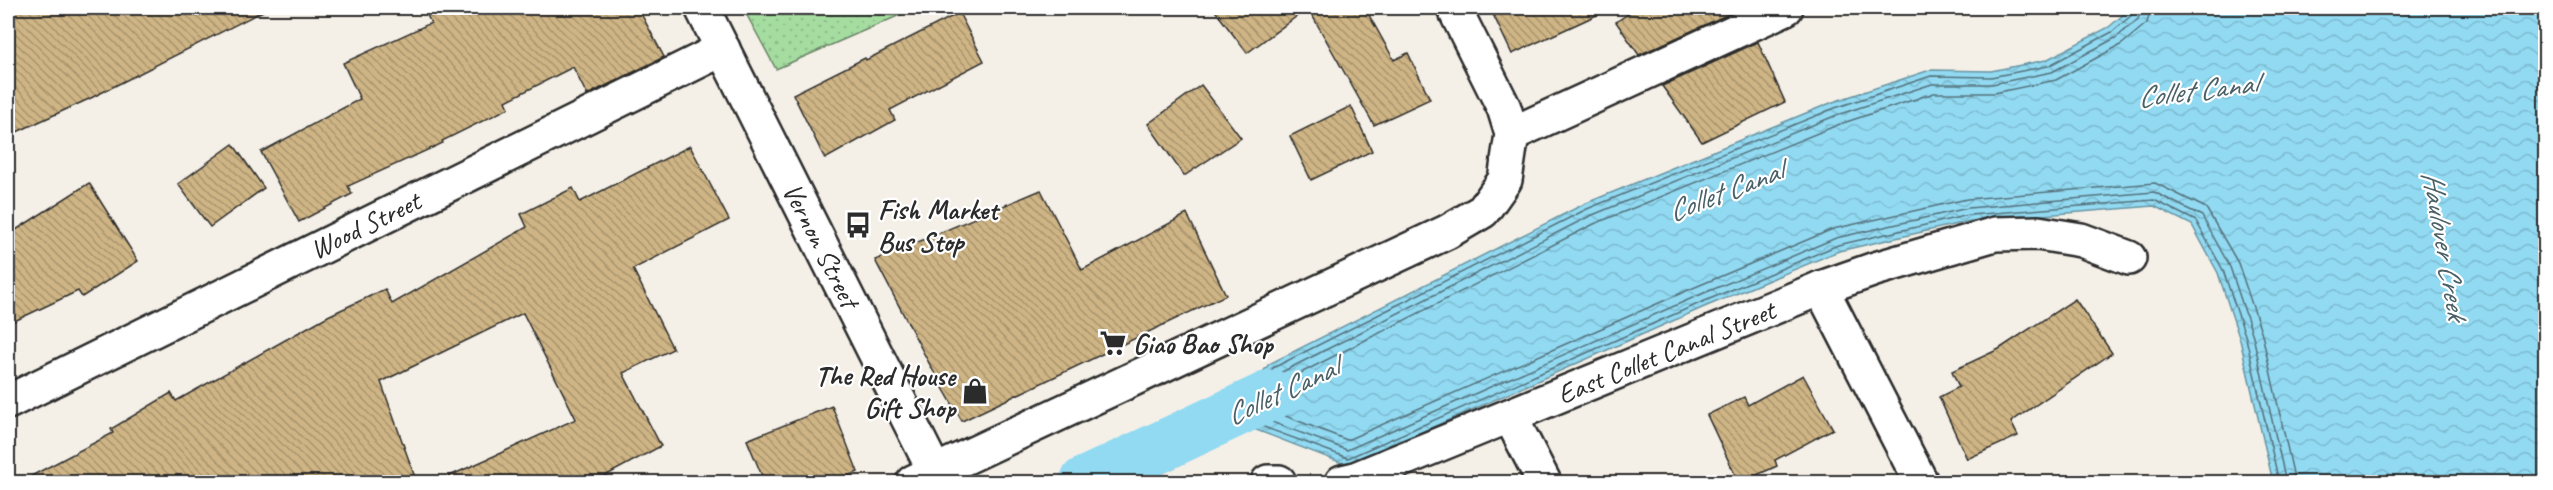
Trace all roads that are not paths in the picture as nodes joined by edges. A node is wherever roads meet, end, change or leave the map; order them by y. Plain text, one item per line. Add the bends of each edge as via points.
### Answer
1 (702, 8) edge
2 (1455, 8) edge
3 (1786, 8) edge
4 (723, 49) junction
5 (1512, 134) junction
6 (2129, 258) dead end
7 (1821, 288) junction
8 (8, 402) edge
9 (1510, 416) junction
10 (929, 479) edge
11 (1268, 483) edge
12 (1279, 483) edge
13 (1342, 483) edge
14 (1544, 483) edge
15 (1921, 483) edge

1 - 4 street, Vernon Street
2 - 5 street via 1504,108
3 - 5 street
4 - 8 street, Wood Street
4 - 10 street, Vernon Street
5 - 10 street via 1505,180 1483,211
6 - 7 street, East Collet Canal Street via 2070,238 2038,233 1995,234
7 - 9 street, East Collet Canal Street
7 - 15 street
9 - 13 street, East Collet Canal Street
9 - 14 street
11 - 12 street

